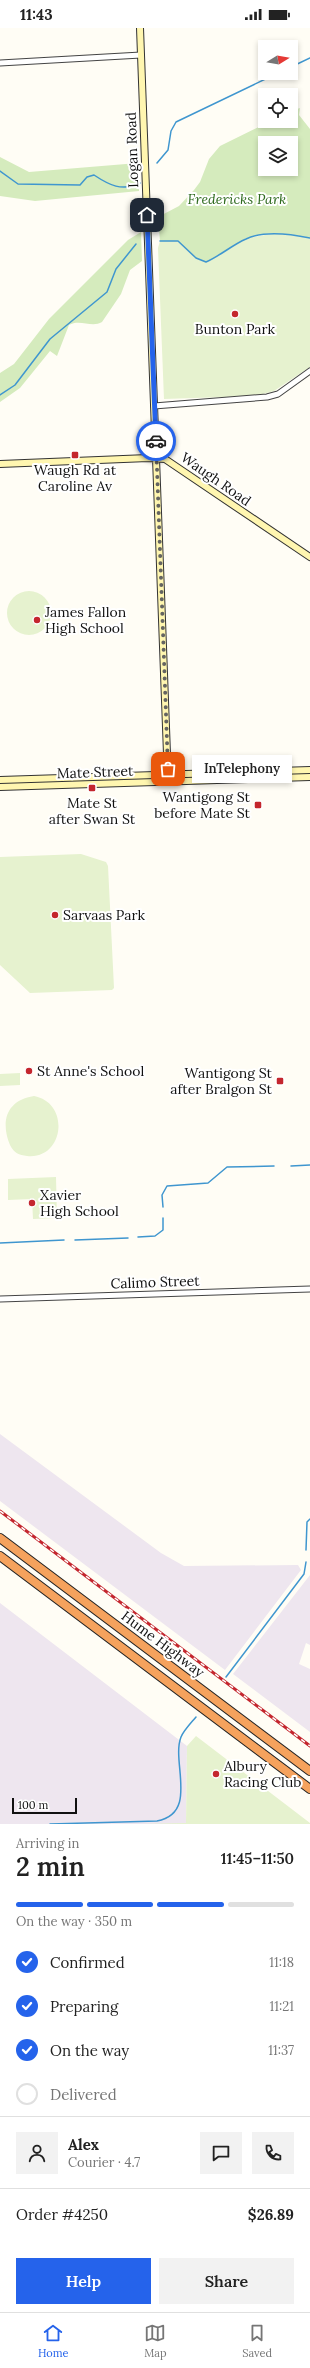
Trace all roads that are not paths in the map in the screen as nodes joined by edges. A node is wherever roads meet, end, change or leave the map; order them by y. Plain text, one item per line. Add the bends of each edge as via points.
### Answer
1 (140, 28) edge
2 (141, 55) junction
3 (0, 63) edge
4 (310, 371) edge
5 (154, 406) junction
6 (156, 459) junction
7 (0, 464) edge
8 (310, 558) edge
9 (310, 770) edge
10 (310, 777) edge
11 (168, 778) junction
12 (0, 780) edge
13 (0, 787) edge
14 (310, 1289) edge
15 (0, 1299) edge
16 (0, 1538) edge
17 (0, 1556) edge
18 (310, 1771) edge
19 (310, 1789) edge

1 - 2 main road, Logan Road
2 - 3 street
2 - 5 main road, Logan Road
4 - 5 street via 278,394 267,397
5 - 6 main road, Logan Road
6 - 7 main road, Waugh Road
6 - 8 main road, Waugh Road via 171,462
6 - 11 main road, Logan Road
9 - 11 main road, Mate Street
10 - 11 main road, Mate Street
11 - 12 main road, Mate Street
11 - 13 main road, Mate Street
14 - 15 street, Calimo Street
16 - 18 highway, Hume Highway
17 - 19 highway, Hume Highway

